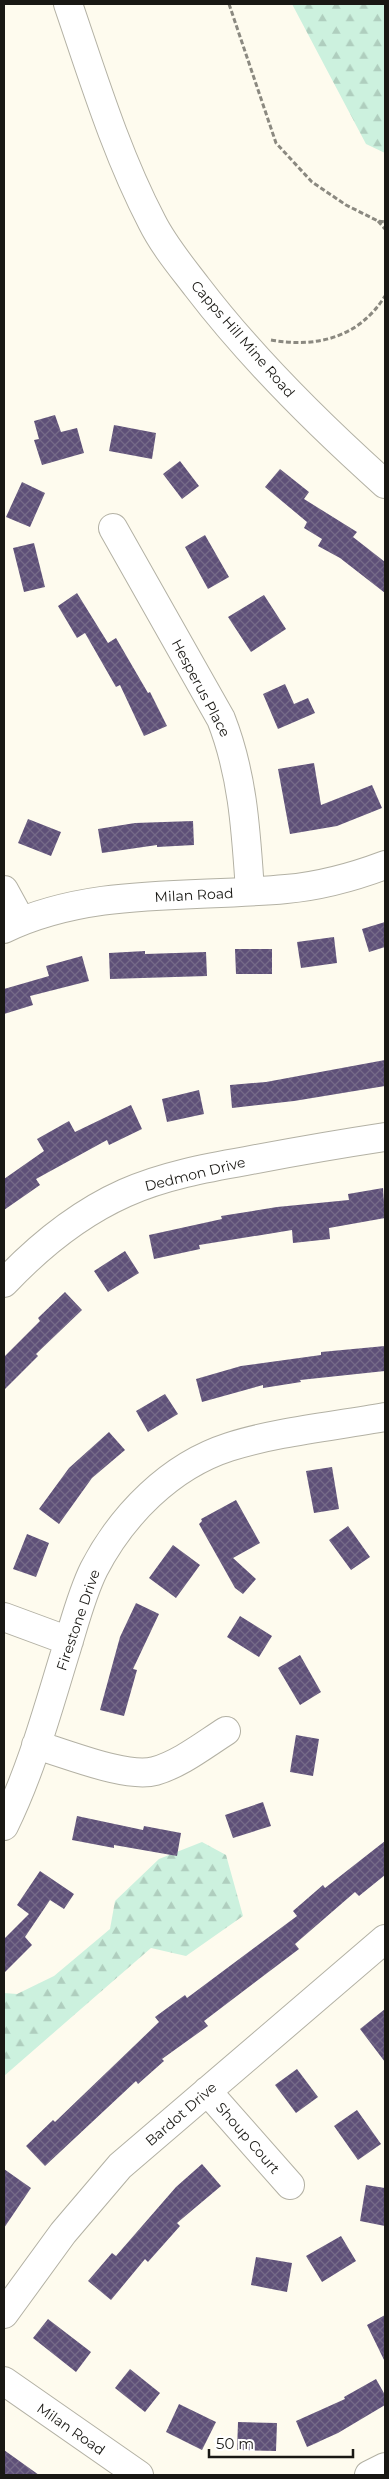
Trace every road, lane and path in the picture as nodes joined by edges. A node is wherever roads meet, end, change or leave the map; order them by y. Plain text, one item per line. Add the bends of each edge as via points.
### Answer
1 (68, 4) edge
2 (229, 4) edge
3 (378, 220) junction
4 (385, 222) edge
5 (385, 229) edge
6 (385, 296) edge
7 (234, 332) junction
8 (385, 484) edge
9 (112, 528) dead end
10 (385, 865) edge
11 (4, 890) edge
12 (250, 891) junction
13 (13, 925) edge
14 (385, 1137) edge
15 (4, 1283) edge
16 (385, 1417) edge
17 (4, 1617) edge
18 (69, 1640) junction
19 (226, 1732) dead end
20 (36, 1745) junction
21 (4, 1826) edge
22 (385, 1939) edge
23 (207, 2091) junction
24 (290, 2185) dead end
25 (4, 2314) edge
26 (4, 2381) edge
27 (385, 2467) edge
28 (139, 2475) edge
29 (369, 2475) edge

1 - 7 street, Capps Hill Mine Road via 109,122 152,222 167,248
2 - 3 path via 276,143 312,182 346,205
3 - 4 path
3 - 5 path
6 - 7 path via 364,319 332,339 296,344
7 - 8 street, Capps Hill Mine Road via 298,402
9 - 12 street, Hesperus Place via 220,719 232,749 244,813
10 - 12 street, Milan Road via 319,884
11 - 13 street
12 - 13 street, Milan Road via 109,900 56,909
14 - 15 street, Dedmon Drive via 215,1167 160,1180 126,1193 54,1235
16 - 18 street, Firestone Drive via 253,1440 207,1455 185,1468 145,1500 118,1530 94,1569
17 - 18 street
18 - 20 street, Firestone Drive
19 - 20 street via 177,1761 155,1771 141,1773 117,1770
20 - 21 street, Firestone Drive
22 - 23 street, Bardot Drive
23 - 24 street, Shoup Court
23 - 25 street, Bardot Drive via 120,2166 63,2233
26 - 28 street, Milan Road
27 - 29 street

